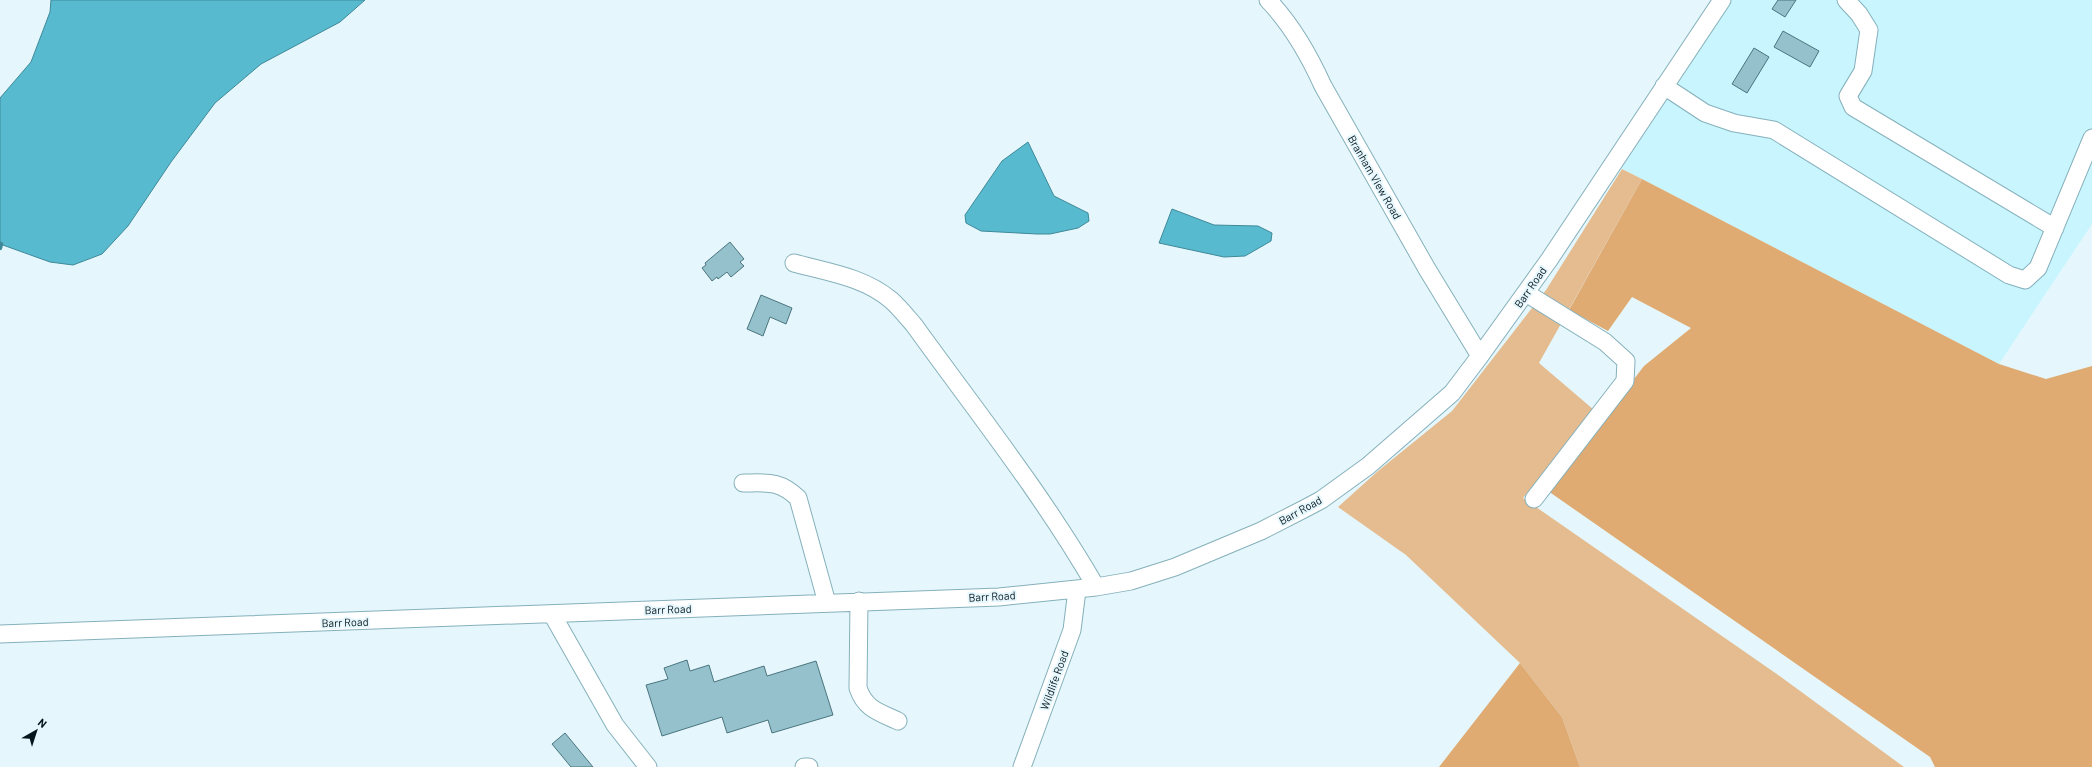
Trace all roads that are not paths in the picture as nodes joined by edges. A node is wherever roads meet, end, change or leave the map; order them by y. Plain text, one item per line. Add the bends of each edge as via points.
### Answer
1 (1268, 0) edge
2 (1722, 0) edge
3 (1846, 0) edge
4 (1664, 86) junction
5 (2092, 138) edge
6 (2055, 228) junction
7 (794, 263) dead end
8 (1526, 293) junction
9 (1480, 356) junction
10 (743, 483) dead end
11 (1534, 499) dead end
12 (1096, 587) junction
13 (1077, 590) junction
14 (859, 601) junction
15 (827, 603) junction
16 (552, 614) junction
17 (0, 634) edge
18 (898, 721) dead end
19 (648, 767) edge
20 (804, 767) edge
21 (809, 767) edge
22 (1022, 767) edge

1 - 9 street, Branham View Road via 1293,31 1310,58 1427,269
2 - 4 street, Barr Road
3 - 6 street via 1859,14 1868,30 1863,70 1848,96 1853,107
4 - 6 street via 1704,113 1774,130 2009,275 2025,280 2038,268
4 - 8 street, Barr Road
5 - 6 street
7 - 12 street via 853,278 875,288 892,300 914,325 1029,484 1078,554
8 - 9 street, Barr Road
8 - 11 street via 1605,342 1626,361 1625,381
9 - 12 street, Barr Road via 1452,393 1368,466 1321,500 1261,531 1175,567
10 - 15 street via 773,483 790,490 798,498
12 - 13 street, Barr Road
13 - 14 street, Barr Road via 999,597
13 - 22 street, Wildlife Road via 1072,630
14 - 15 street, Barr Road
14 - 18 street via 858,688 862,699 872,709
15 - 16 street, Barr Road
16 - 17 street, Barr Road
16 - 19 street via 615,726
20 - 21 street

